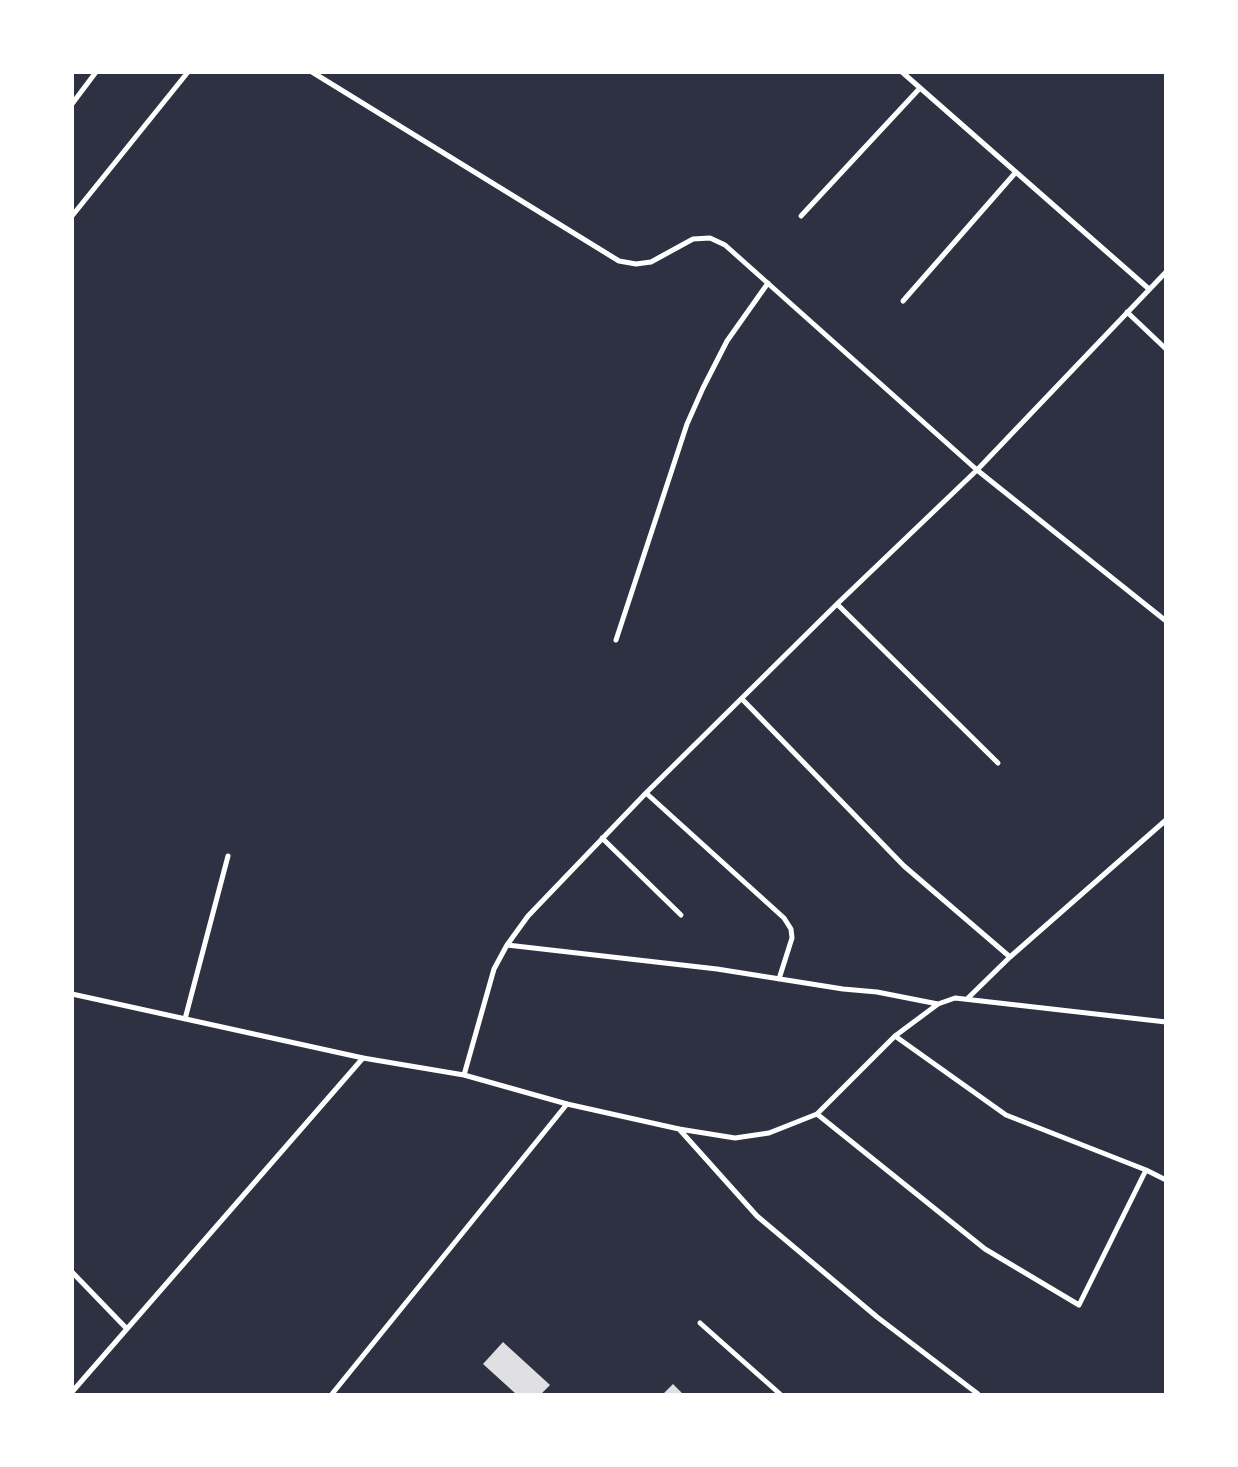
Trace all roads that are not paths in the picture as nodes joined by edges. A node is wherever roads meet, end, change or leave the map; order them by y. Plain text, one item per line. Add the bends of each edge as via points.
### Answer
1 (96, 72) edge
2 (188, 72) edge
3 (312, 72) edge
4 (902, 72) edge
5 (920, 88) junction
6 (72, 104) edge
7 (1016, 172) junction
8 (72, 216) edge
9 (801, 216) dead end
10 (1166, 272) edge
11 (768, 282) junction
12 (1149, 289) junction
13 (902, 301) dead end
14 (1127, 312) junction
15 (1166, 349) edge
16 (977, 470) junction
17 (837, 604) junction
18 (1166, 621) edge
19 (616, 640) dead end
20 (742, 699) junction
21 (998, 762) dead end
22 (646, 793) junction
23 (1166, 820) edge
24 (602, 838) junction
25 (228, 856) dead end
26 (680, 915) dead end
27 (507, 945) junction
28 (1010, 958) junction
29 (779, 979) junction
30 (72, 994) edge
31 (967, 999) junction
32 (938, 1004) junction
33 (186, 1019) junction
34 (1166, 1022) edge
35 (895, 1036) junction
36 (363, 1058) junction
37 (464, 1075) junction
38 (567, 1104) junction
39 (817, 1114) junction
40 (679, 1129) junction
41 (1146, 1170) junction
42 (1166, 1180) edge
43 (72, 1272) edge
44 (700, 1323) dead end
45 (127, 1329) junction
46 (72, 1392) edge
47 (332, 1394) edge
48 (780, 1394) edge
49 (978, 1394) edge

1 - 6 street
2 - 8 street
3 - 11 street via 619,261 651,262 693,239 710,238 725,245
4 - 5 street
5 - 7 street
5 - 9 street
7 - 12 street
7 - 13 street
10 - 12 street
11 - 16 street
11 - 19 street via 728,341 702,388 687,424
12 - 14 street
14 - 15 street
14 - 16 street
16 - 17 street
16 - 18 street
17 - 20 street
17 - 21 street
20 - 22 street
20 - 28 street via 904,866
22 - 24 street
22 - 29 street via 784,918 792,938
23 - 28 street
24 - 26 street
24 - 27 street via 528,916
25 - 33 street
27 - 29 street
27 - 37 street via 494,969
28 - 31 street
29 - 32 street
30 - 33 street
31 - 32 street via 955,998
31 - 34 street
32 - 35 street
33 - 36 street
35 - 39 street
35 - 41 street via 1006,1115
36 - 37 street
36 - 45 street
37 - 38 street
38 - 40 street
38 - 47 street
39 - 40 street via 768,1133 735,1138
39 - 41 street via 985,1249 1079,1305
40 - 49 street via 757,1216 877,1317
41 - 42 street
43 - 45 street
44 - 48 street
45 - 46 street

